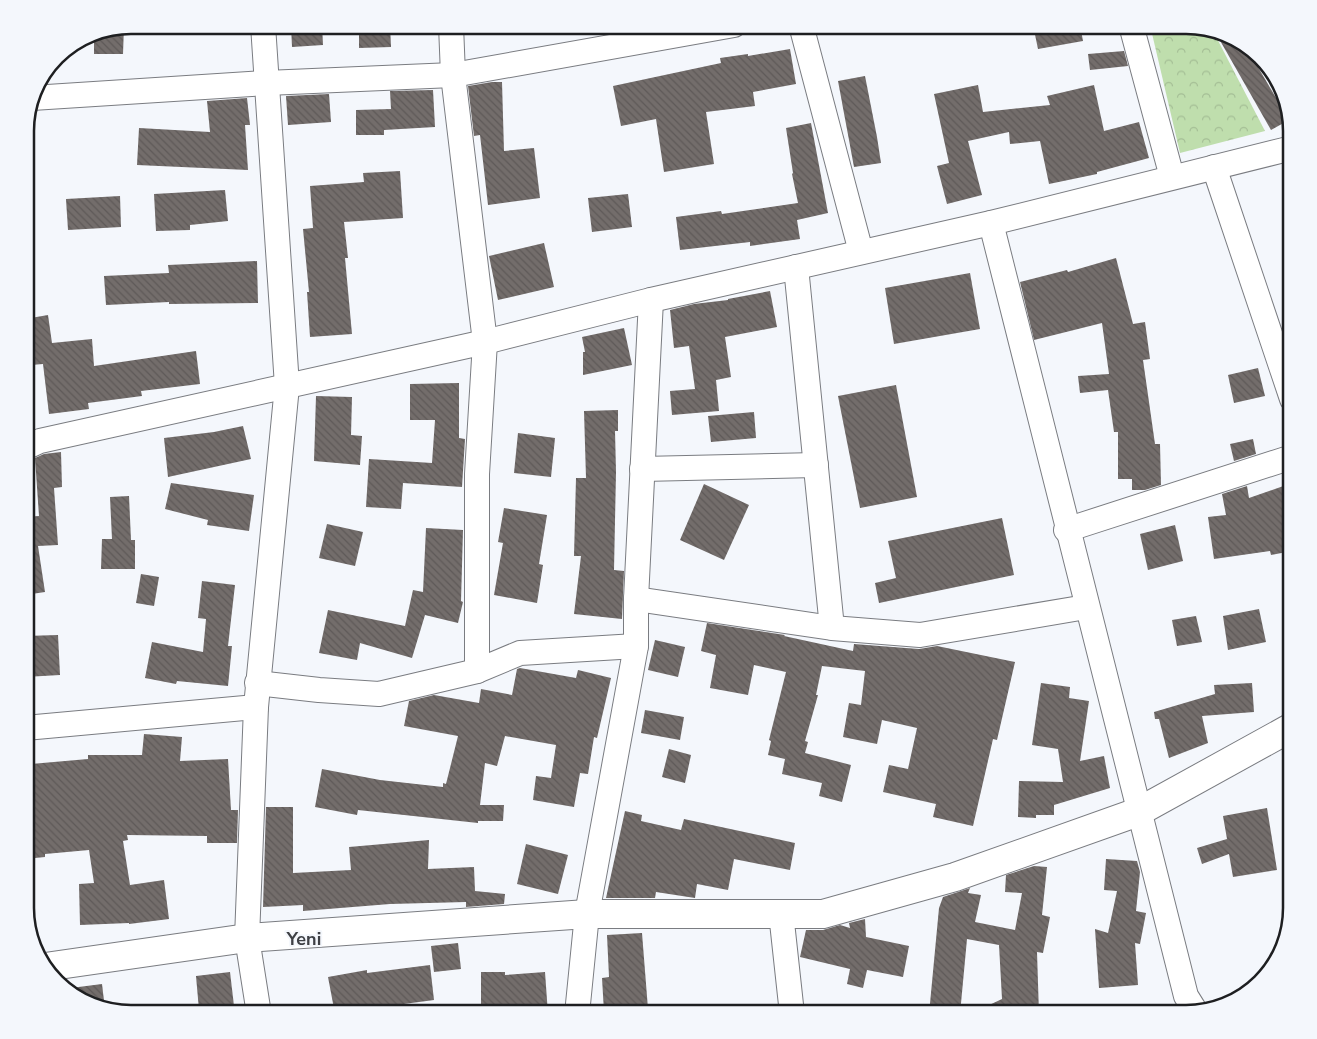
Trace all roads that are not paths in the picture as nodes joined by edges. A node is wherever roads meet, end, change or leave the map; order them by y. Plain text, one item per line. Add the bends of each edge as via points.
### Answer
1 (263, 34) edge
2 (452, 34) edge
3 (683, 34) edge
4 (803, 34) edge
5 (1133, 34) edge
6 (453, 75) junction
7 (266, 84) junction
8 (40, 98) edge
9 (1283, 150) edge
10 (1214, 167) junction
11 (1172, 177) junction
12 (991, 223) junction
13 (862, 252) junction
14 (796, 267) junction
15 (651, 300) junction
16 (485, 342) junction
17 (1283, 372) edge
18 (287, 386) junction
19 (34, 444) edge
20 (1283, 460) edge
21 (816, 465) junction
22 (642, 468) junction
23 (1066, 530) junction
24 (636, 599) junction
25 (1086, 607) junction
26 (832, 628) junction
27 (636, 646) junction
28 (477, 670) junction
29 (257, 683) junction
30 (256, 708) junction
31 (34, 727) edge
32 (1283, 732) edge
33 (1138, 812) junction
34 (781, 913) junction
35 (587, 914) junction
36 (247, 938) junction
37 (53, 966) edge
38 (258, 1005) edge
39 (579, 1005) edge
40 (791, 1005) edge
41 (1191, 1005) edge

1 - 7 street
2 - 6 street
3 - 6 street
4 - 13 street
5 - 11 street
6 - 7 street
6 - 16 street
7 - 8 street
7 - 18 street
9 - 10 street
10 - 11 street
10 - 17 street
11 - 12 street
12 - 13 street
12 - 23 street
13 - 14 street
14 - 15 street
14 - 21 street
15 - 16 street
15 - 22 street
16 - 18 street
16 - 28 street via 477,474
18 - 19 street
18 - 29 street
20 - 23 street
21 - 22 street
21 - 26 street
22 - 24 street
23 - 25 street
24 - 26 street
24 - 27 street
25 - 26 street via 920,635
25 - 33 street
27 - 28 street via 520,653
27 - 35 street
28 - 29 street via 380,694
29 - 30 street
30 - 31 street
30 - 36 street
32 - 33 street
33 - 34 street via 955,877 823,914
33 - 41 street via 1186,996
34 - 35 street
34 - 40 street
35 - 36 street
35 - 39 street
36 - 37 street
36 - 38 street

